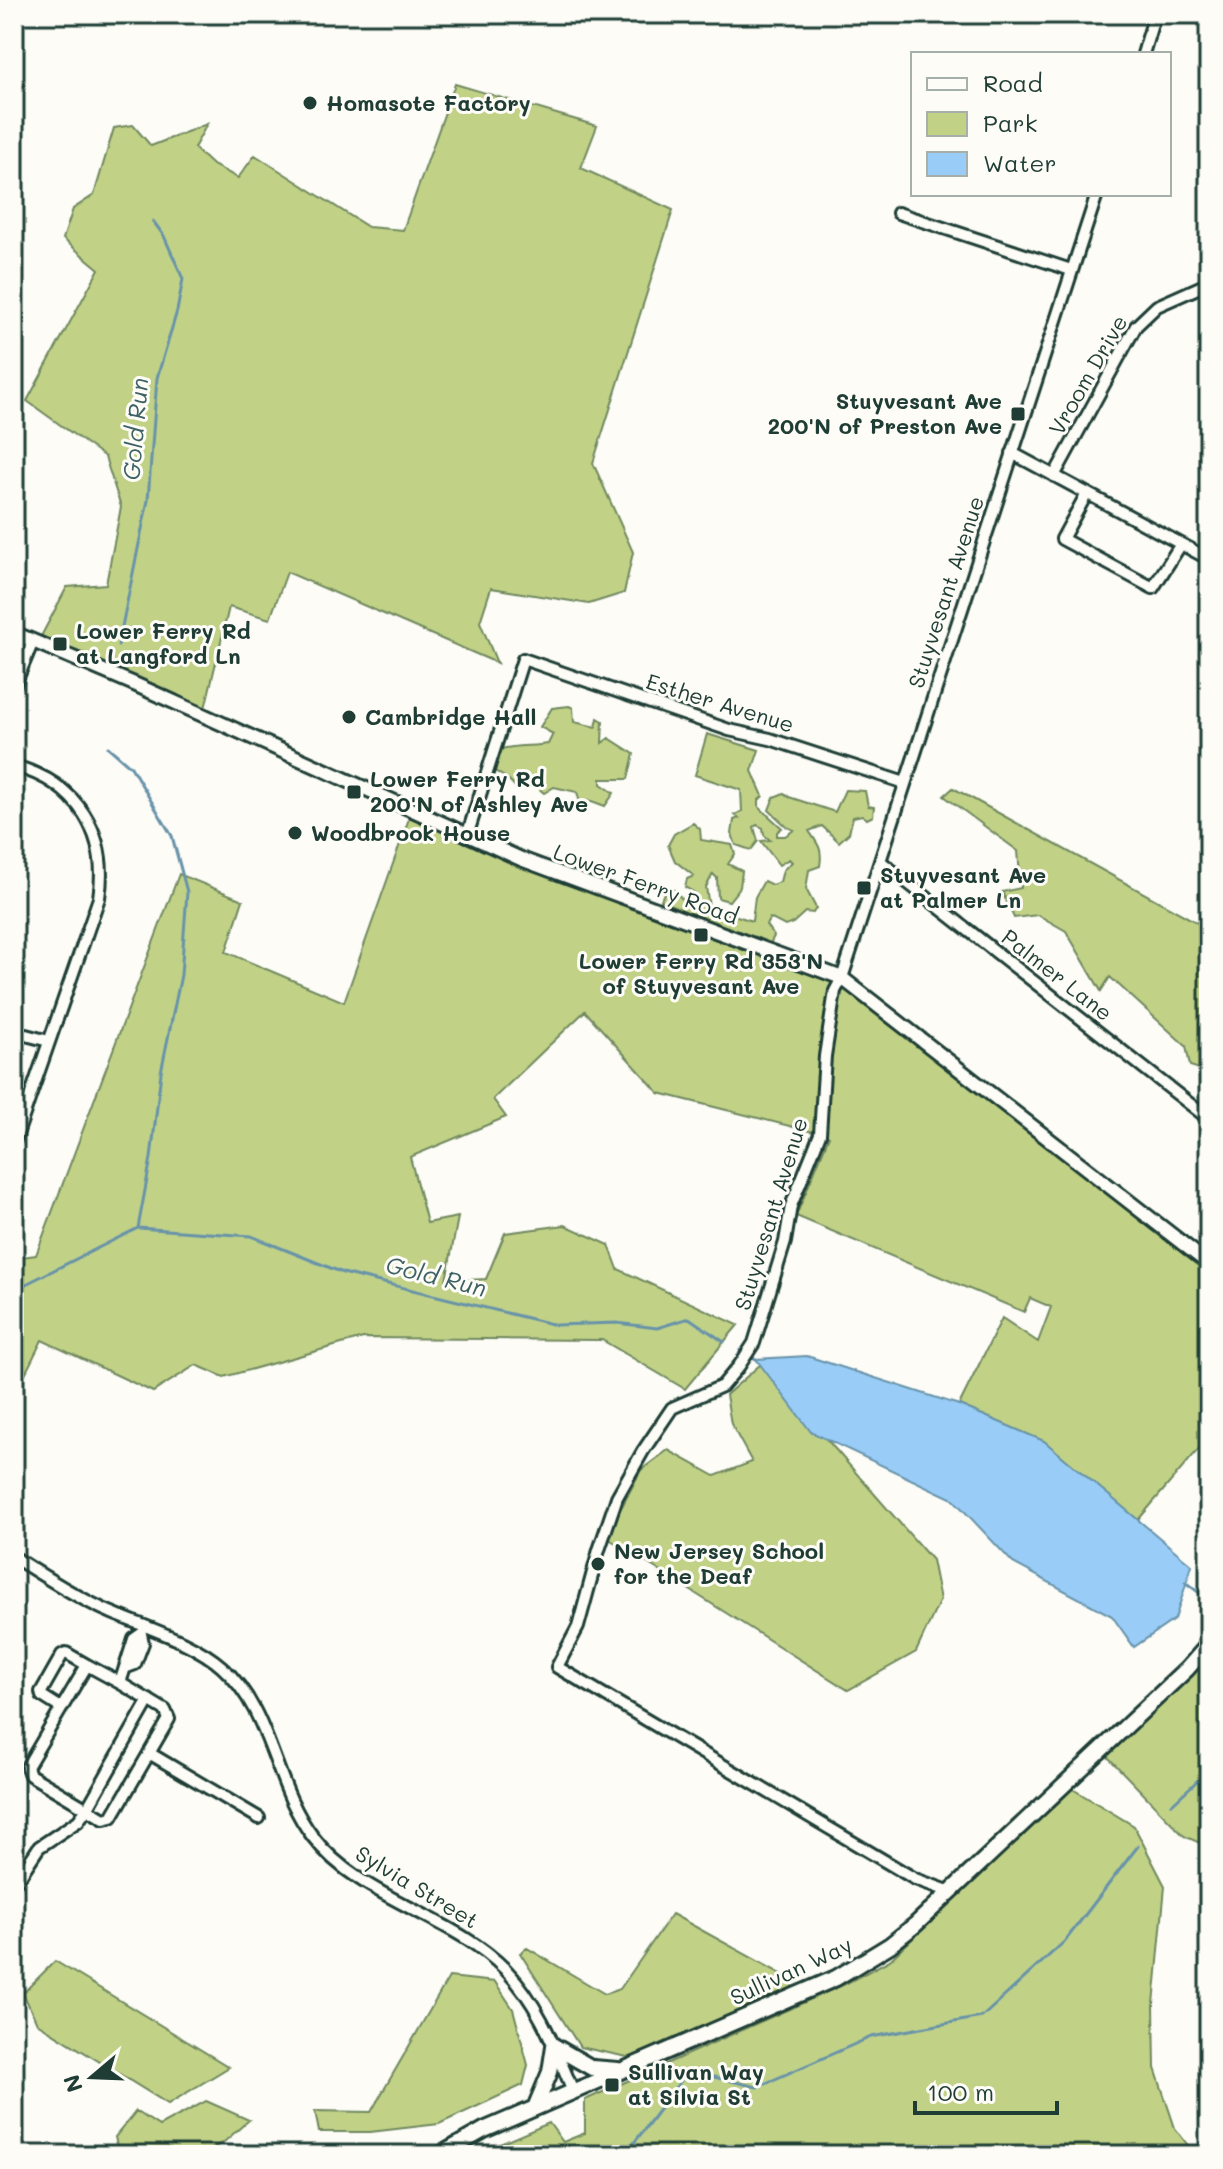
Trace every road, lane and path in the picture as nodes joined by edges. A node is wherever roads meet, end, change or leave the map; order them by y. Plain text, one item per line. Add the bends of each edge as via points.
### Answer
1 (1155, 14) edge
2 (1144, 52) edge
3 (1096, 196) edge
4 (898, 213) dead end
5 (1071, 270) junction
6 (1209, 283) edge
7 (1012, 453) junction
8 (1054, 476) junction
9 (1087, 493) junction
10 (1181, 544) junction
11 (1209, 559) edge
12 (14, 633) edge
13 (33, 641) junction
14 (14, 687) edge
15 (14, 766) edge
16 (905, 783) junction
17 (467, 836) junction
18 (880, 861) junction
19 (842, 978) junction
20 (14, 1032) edge
21 (49, 1041) junction
22 (1209, 1119) edge
23 (14, 1143) edge
24 (1209, 1264) edge
25 (14, 1557) edge
26 (142, 1630) junction
27 (1209, 1644) edge
28 (87, 1665) junction
29 (120, 1683) junction
30 (149, 1700) junction
31 (61, 1708) junction
32 (149, 1753) junction
33 (87, 1809) junction
34 (259, 1818) dead end
35 (14, 1885) edge
36 (951, 1892) junction
37 (554, 2046) junction
38 (621, 2070) junction
39 (573, 2091) junction
40 (535, 2108) junction
41 (440, 2155) edge

1 - 2 street
3 - 5 street, Stuyvesant Avenue
4 - 5 street
5 - 7 street, Stuyvesant Avenue
6 - 8 street, Vroom Drive via 1157,306 1136,326
7 - 8 street
7 - 16 street, Stuyvesant Avenue
8 - 9 street
9 - 10 street
9 - 10 street via 1062,539 1153,588
10 - 11 street
12 - 13 street, Lower Ferry Road
13 - 14 street
13 - 17 street, Lower Ferry Road
15 - 21 street via 54,783 76,803 94,833 101,864 99,898
16 - 17 street, Esther Avenue via 523,659
16 - 18 street, Stuyvesant Avenue
17 - 19 street, Lower Ferry Road
18 - 19 street, Stuyvesant Avenue
18 - 22 street, Palmer Lane
19 - 24 street, Lower Ferry Road
19 - 36 street, Stuyvesant Avenue via 835,991 825,1056 820,1134 791,1206 754,1343 722,1386 672,1408 643,1451 617,1497 578,1627 557,1667 915,1879
20 - 21 street
21 - 23 street
25 - 26 street, Sylvia Street
26 - 29 street via 135,1664 127,1667
26 - 37 street, Sylvia Street via 209,1656 234,1679 252,1705 291,1802 313,1837 360,1878 491,1956 533,2004
27 - 36 main road, Sullivan Way
28 - 29 street
28 - 31 street
28 - 31 street via 62,1655 41,1692
29 - 30 street
30 - 32 street via 169,1719
30 - 33 street
31 - 33 street via 27,1771
32 - 33 street via 112,1817 104,1819
32 - 34 street
33 - 35 street via 39,1847
36 - 38 main road, Sullivan Way via 890,1945 836,1978
37 - 38 main road via 592,2068
37 - 39 street, Sylvia Street
37 - 40 main road
38 - 39 main road, Sullivan Way
39 - 40 main road, Sullivan Way
40 - 41 main road, Sullivan Way

